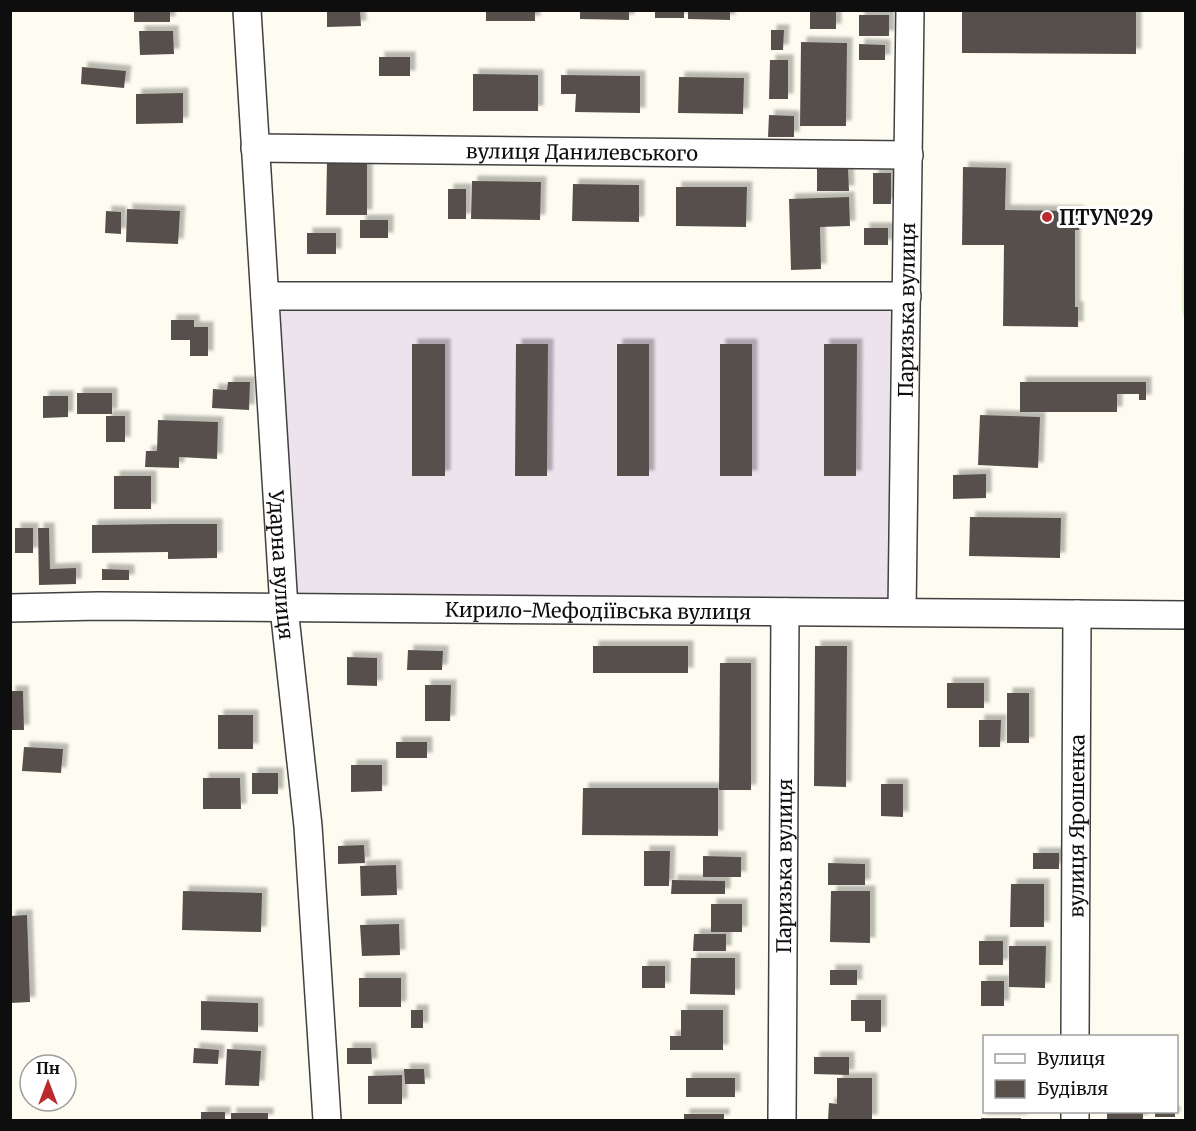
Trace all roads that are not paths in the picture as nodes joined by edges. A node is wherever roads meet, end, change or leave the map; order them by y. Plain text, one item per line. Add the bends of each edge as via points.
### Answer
1 (247, 10) edge
2 (910, 10) edge
3 (255, 148) junction
4 (909, 155) junction
5 (265, 296) junction
6 (907, 296) junction
7 (10, 608) edge
8 (284, 608) junction
9 (785, 612) junction
10 (902, 612) junction
11 (1077, 614) junction
12 (1185, 615) edge
13 (1075, 1035) edge
14 (327, 1120) edge
15 (782, 1120) edge

1 - 3 street, Ударна вулиця
2 - 4 street, Паризька вулиця
3 - 4 street, вулиця Данилевського
3 - 5 street, Ударна вулиця
4 - 6 street, Паризька вулиця
5 - 6 street
5 - 8 street, Ударна вулиця
6 - 10 street, Паризька вулиця
7 - 8 street, Кирило-Мефодіївська вулиця
8 - 9 street, Кирило-Мефодіївська вулиця
8 - 14 street, Ударна вулиця via 308,826
9 - 10 street, Кирило-Мефодіївська вулиця
9 - 15 street, Паризька вулиця
10 - 11 street, Кирило-Мефодіївська вулиця
11 - 12 street, Кирило-Мефодіївська вулиця
11 - 13 street, вулиця Ярошенка

